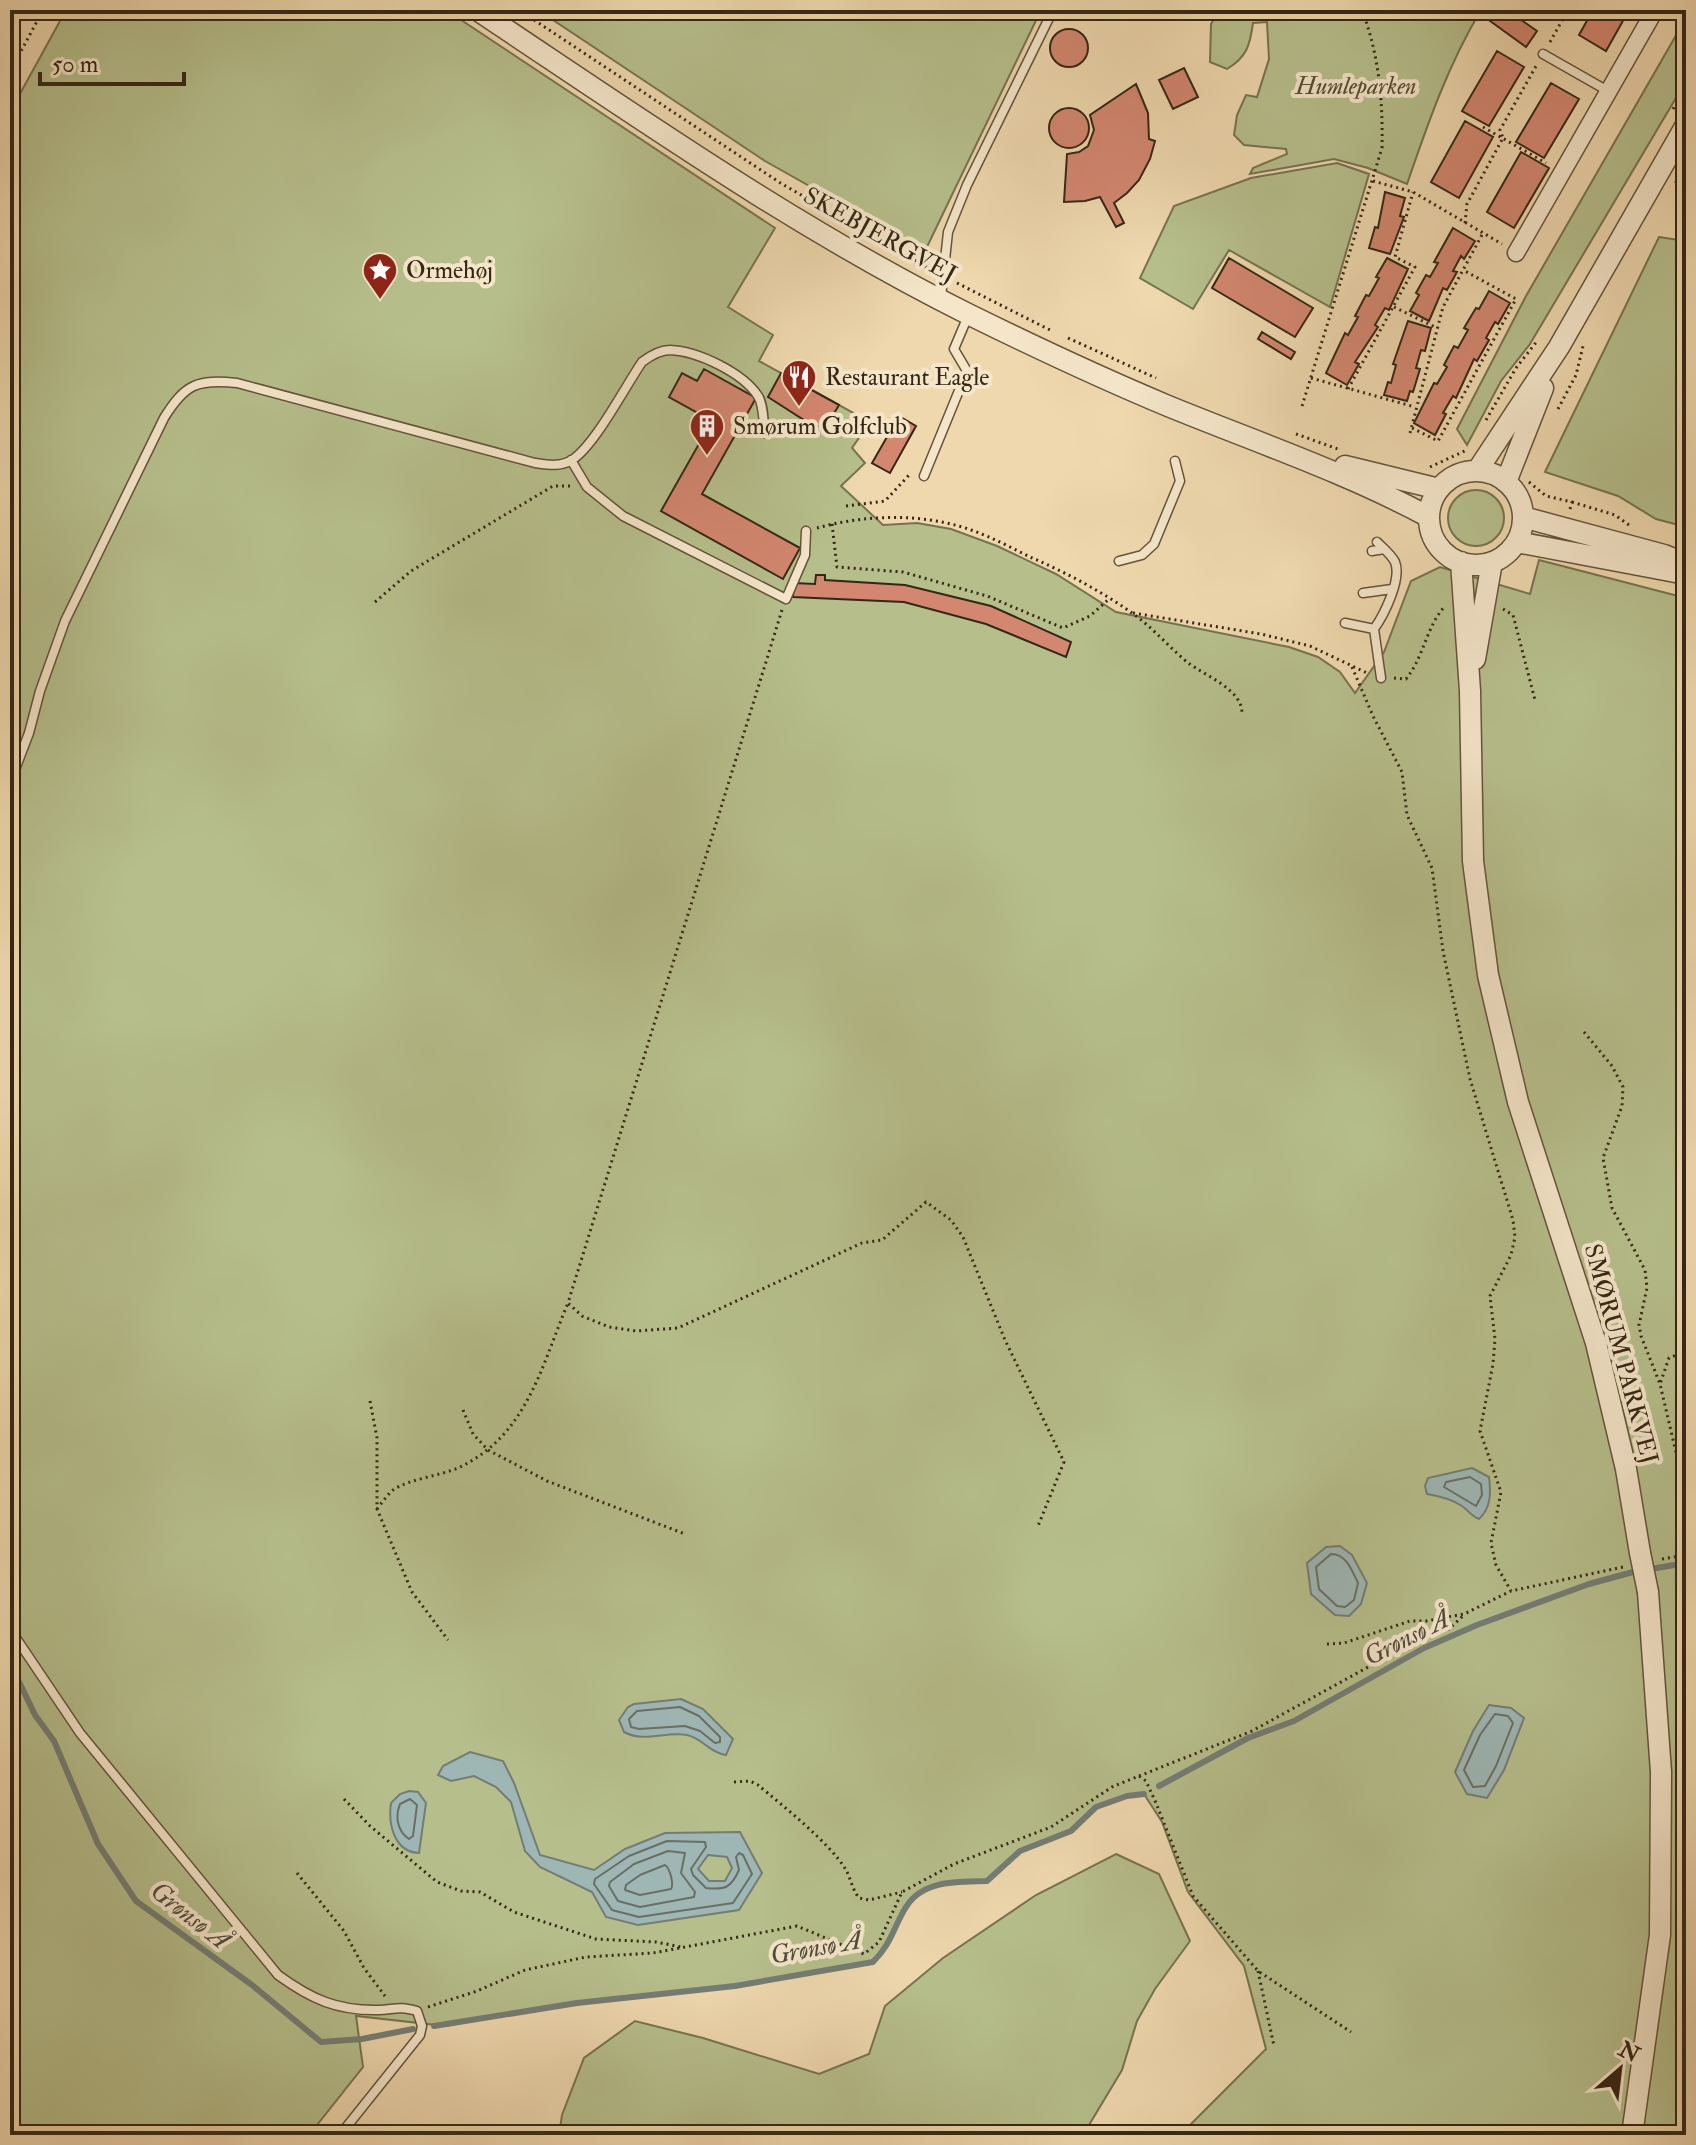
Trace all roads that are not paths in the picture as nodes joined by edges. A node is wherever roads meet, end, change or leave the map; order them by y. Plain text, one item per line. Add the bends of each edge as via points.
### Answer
1 (477, 10) edge
2 (1053, 10) edge
3 (1655, 10) edge
4 (1543, 54) road end
5 (1608, 92) junction
6 (1678, 119) edge
7 (1516, 253) road end
8 (941, 299) junction
9 (969, 314) junction
10 (1550, 342) junction
11 (765, 433) dead end
12 (1290, 442) junction
13 (571, 460) junction
14 (1175, 461) dead end
15 (1477, 471) junction
16 (924, 476) dead end
17 (1506, 482) junction
18 (1439, 489) junction
19 (1429, 517) junction
20 (1523, 517) junction
21 (806, 531) road end
22 (1517, 542) junction
23 (1372, 551) dead end
24 (1119, 561) dead end
25 (1461, 562) junction
26 (1492, 562) junction
27 (1686, 564) edge
28 (1686, 574) edge
29 (1392, 589) junction
30 (1363, 593) dead end
31 (1345, 623) dead end
32 (1374, 629) junction
33 (1381, 678) dead end
34 (1470, 691) junction
35 (10, 775) edge
36 (10, 1629) edge
37 (340, 2135) edge
38 (1632, 2135) edge

1 - 8 street, SKEBJERGVEJ via 808,226
2 - 8 lane via 948,232
3 - 5 street
4 - 5 lane
5 - 7 street
6 - 10 street
8 - 9 street, SKEBJERGVEJ
9 - 12 street, SKEBJERGVEJ via 1114,383
9 - 16 lane via 954,349 967,371
10 - 15 street
10 - 17 street
11 - 13 lane via 761,399 747,382 711,360 670,350 642,362 585,448
12 - 18 street, SKEBJERGVEJ
12 - 19 street, SKEBJERGVEJ
13 - 21 lane via 587,487 623,516 786,599 805,555
13 - 35 lane via 556,466 535,463 237,383 188,388 164,418 65,621
14 - 24 lane via 1180,481 1154,544 1142,555
15 - 17 street
15 - 18 street via 1450,479
17 - 20 street via 1519,497
18 - 19 street
19 - 25 street via 1438,545
20 - 22 street
20 - 27 street
22 - 26 street
22 - 28 street
23 - 29 lane via 1380,546 1394,558
25 - 26 street
25 - 34 street, SMØRUM PARKVEJ
26 - 34 street, SMØRUM PARKVEJ
29 - 30 lane
29 - 32 lane
31 - 32 lane
32 - 33 lane
34 - 38 street, SMØRUM PARKVEJ, bridge via 1473,861 1488,975 1518,1102 1596,1343 1648,1592 1661,1772 1660,1935
36 - 37 lane via 80,1733 278,1975 306,1996 328,2004 417,2011 420,2035

